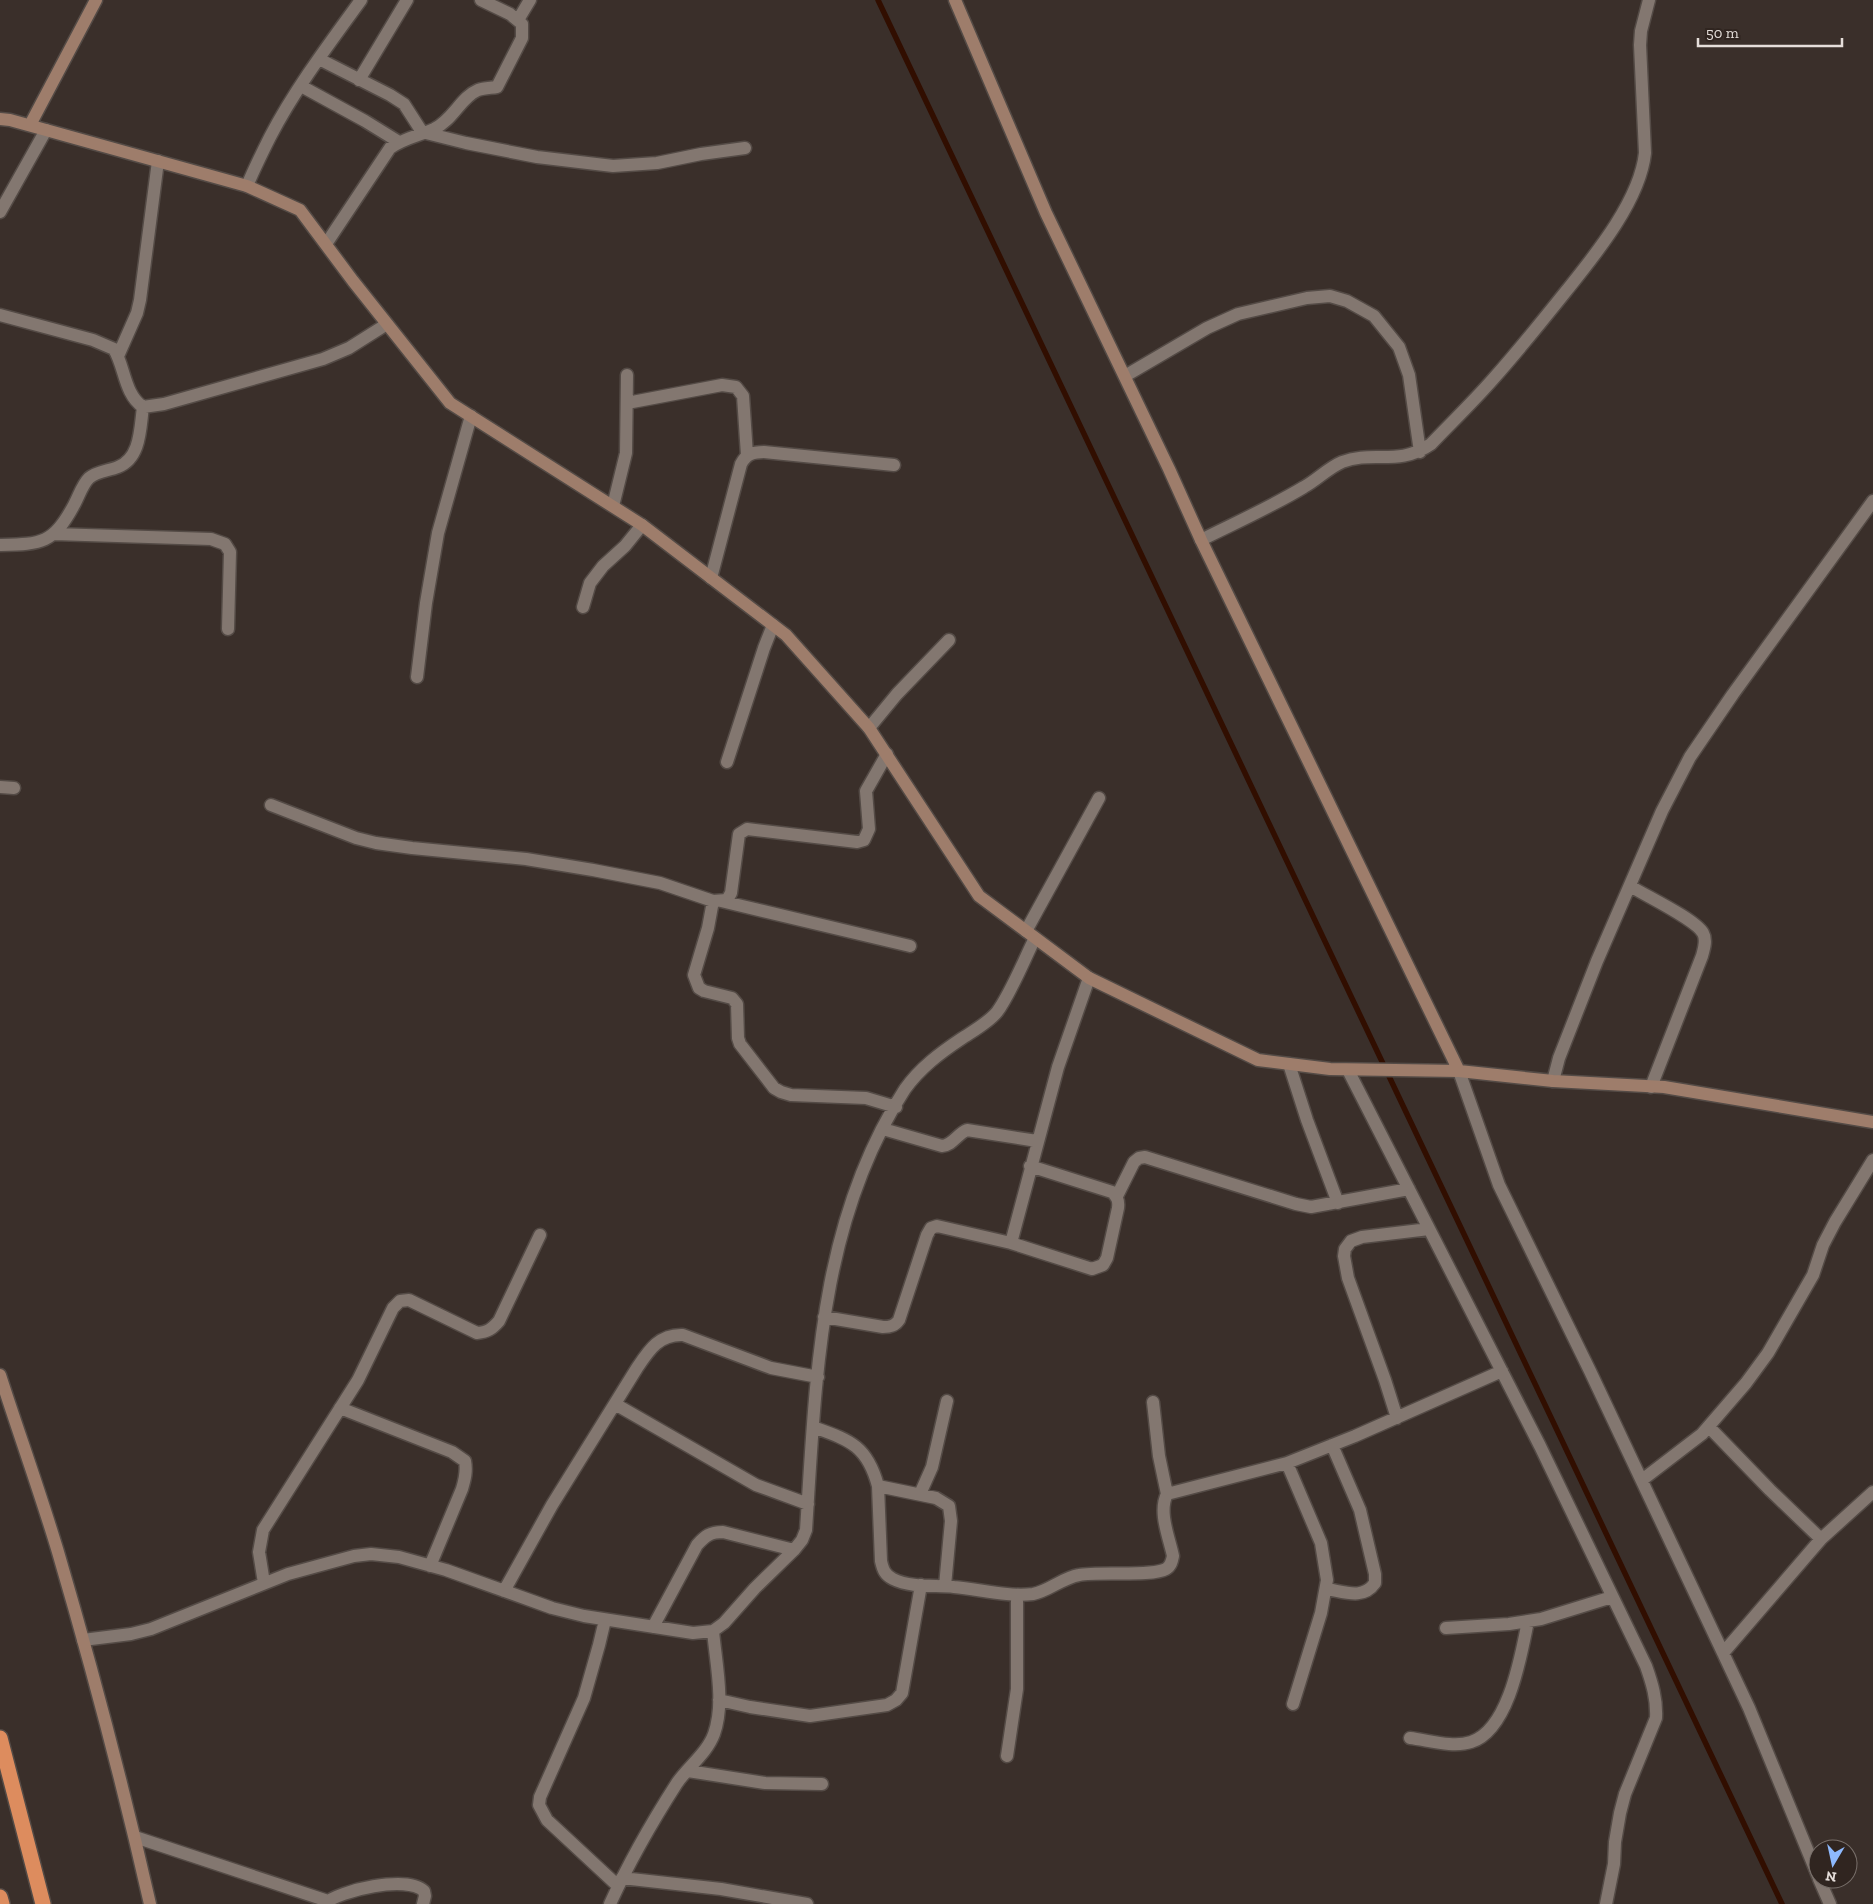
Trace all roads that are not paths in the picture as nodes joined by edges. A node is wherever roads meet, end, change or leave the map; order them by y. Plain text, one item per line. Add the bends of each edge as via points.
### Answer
1 (96, 0) edge
2 (361, 0) edge
3 (407, 0) edge
4 (481, 0) edge
5 (530, 0) edge
6 (955, 0) edge
7 (1649, 0) edge
8 (518, 20) junction
9 (319, 59) junction
10 (359, 80) junction
11 (301, 86) junction
12 (0, 118) edge
13 (30, 125) junction
14 (46, 130) junction
15 (422, 132) junction
16 (399, 142) junction
17 (745, 148) dead end
18 (158, 161) junction
19 (247, 186) junction
20 (0, 212) edge
21 (326, 244) junction
22 (0, 315) edge
23 (387, 324) junction
24 (118, 356) junction
25 (627, 375) dead end
26 (1125, 376) junction
27 (627, 403) junction
28 (143, 407) junction
29 (471, 416) junction
30 (1420, 452) junction
31 (747, 455) junction
32 (894, 465) dead end
33 (1873, 501) edge
34 (613, 506) junction
35 (642, 525) junction
36 (54, 534) junction
37 (1201, 540) junction
38 (0, 545) edge
39 (711, 578) junction
40 (582, 607) dead end
41 (773, 625) junction
42 (228, 629) dead end
43 (948, 640) dead end
44 (416, 677) dead end
45 (869, 728) junction
46 (887, 754) junction
47 (727, 762) dead end
48 (0, 787) edge
49 (14, 788) dead end
50 (1099, 798) dead end
51 (271, 805) dead end
52 (1630, 886) junction
53 (717, 901) junction
54 (1030, 935) junction
55 (910, 946) dead end
56 (1089, 978) junction
57 (1289, 1064) junction
58 (1354, 1070) junction
59 (1459, 1071) junction
60 (1553, 1082) junction
61 (1651, 1087) junction
62 (896, 1107) junction
63 (1873, 1122) edge
64 (883, 1129) junction
65 (1037, 1140) junction
66 (1873, 1160) edge
67 (1030, 1166) junction
68 (1409, 1189) junction
69 (1117, 1196) junction
70 (1338, 1203) junction
71 (1430, 1229) junction
72 (540, 1234) dead end
73 (1011, 1243) junction
74 (824, 1317) junction
75 (1502, 1371) junction
76 (0, 1375) edge
77 (818, 1378) junction
78 (947, 1401) dead end
79 (1153, 1402) dead end
80 (615, 1404) junction
81 (340, 1408) junction
82 (1396, 1418) junction
83 (1709, 1426) junction
84 (813, 1428) junction
85 (1332, 1445) junction
86 (1287, 1462) junction
87 (1642, 1480) junction
88 (878, 1486) junction
89 (1873, 1492) edge
90 (920, 1494) junction
91 (1167, 1494) junction
92 (808, 1504) junction
93 (1822, 1539) junction
94 (794, 1550) junction
95 (430, 1566) junction
96 (264, 1583) junction
97 (921, 1585) junction
98 (945, 1586) junction
99 (1327, 1590) junction
100 (504, 1591) junction
101 (1017, 1595) junction
102 (1612, 1597) junction
103 (604, 1620) junction
104 (1528, 1621) junction
105 (653, 1627) junction
106 (1446, 1628) dead end
107 (713, 1631) junction
108 (83, 1640) junction
109 (1723, 1653) junction
110 (719, 1700) junction
111 (1293, 1704) dead end
112 (0, 1738) edge
113 (1410, 1738) dead end
114 (1006, 1756) dead end
115 (688, 1771) junction
116 (822, 1784) dead end
117 (135, 1837) junction
118 (1808, 1850) edge
119 (620, 1882) junction
120 (1824, 1889) edge
121 (0, 1897) edge
122 (326, 1902) edge
123 (2, 1904) edge
124 (43, 1904) edge
125 (150, 1904) edge
126 (423, 1904) edge
127 (610, 1904) edge
128 (807, 1904) edge
129 (1606, 1904) edge
130 (1830, 1904) edge

1 - 13 main road
2 - 9 street
3 - 10 street
4 - 8 street
5 - 8 street
6 - 26 main road via 1046,213
7 - 30 street via 1640,45 1645,153 1638,183 1610,232 1579,276 1493,380
8 - 15 street via 522,24 522,38 497,87 474,92 446,122
9 - 10 street
9 - 11 street
10 - 15 street via 404,104
11 - 16 street
11 - 19 street via 270,137
12 - 13 main road
13 - 14 main road
14 - 18 main road
14 - 20 street
15 - 16 street
15 - 17 street via 537,156 613,166 657,163
16 - 21 street via 390,148
18 - 19 main road
18 - 24 street via 140,300
19 - 21 main road via 300,210
21 - 23 main road
22 - 24 street via 93,340 114,349
23 - 28 street via 323,360
23 - 29 main road via 450,403
24 - 28 street via 131,394
25 - 27 street
26 - 30 street via 1207,328 1238,314 1330,296 1374,316 1399,347 1408,376
26 - 37 main road
27 - 31 street via 722,385 736,387 744,396
27 - 34 street via 626,453
28 - 36 street via 133,455 120,466 88,478 68,516
29 - 34 main road
29 - 44 street via 438,533
30 - 37 street via 1400,457 1344,461 1304,487
31 - 32 street via 764,452
31 - 39 street via 741,464
33 - 52 street via 1690,757
34 - 35 main road
35 - 39 main road
35 - 40 street via 590,583
36 - 38 street via 42,542
36 - 42 street via 211,539 226,544 230,552
37 - 59 main road
39 - 41 main road
41 - 45 main road via 786,635
41 - 47 street
43 - 45 street
45 - 46 main road
46 - 53 street via 866,791 869,829 864,840 857,842 742,831 731,893 727,900
46 - 54 main road via 979,896
48 - 49 street
50 - 54 street
51 - 53 street via 371,842 592,870 660,883
52 - 60 street via 1559,1058
52 - 61 street via 1698,927 1704,935 1705,944
53 - 55 street
53 - 62 street via 694,969 695,981 704,991 735,1000 740,1044 774,1088 792,1096 866,1098
54 - 56 main road
54 - 62 street via 996,1012 915,1076
56 - 57 main road via 1258,1060
56 - 65 street
57 - 58 main road
57 - 70 street
58 - 59 main road
58 - 68 street
59 - 60 main road
59 - 87 street via 1499,1185
60 - 61 main road
61 - 63 main road
62 - 64 street
64 - 65 street via 942,1146 967,1130
64 - 74 street via 864,1169 842,1230
65 - 67 street
66 - 83 street via 1835,1222 1823,1245 1814,1276 1768,1353
67 - 69 street
67 - 73 street
68 - 70 street
68 - 71 street
69 - 70 street via 1134,1162 1145,1157 1296,1204 1311,1207
69 - 73 street via 1119,1202 1107,1258 1099,1267 1092,1269
71 - 75 street
71 - 82 street via 1362,1237 1351,1241 1345,1249 1348,1278
72 - 81 street via 499,1321 486,1332 477,1333 415,1302 400,1301 392,1308 362,1372
73 - 74 street via 937,1226 931,1228 896,1324 883,1327
74 - 77 street
75 - 82 street
75 - 102 street
76 - 108 main road
77 - 80 street via 772,1368 693,1338 672,1335 649,1351
77 - 84 street
78 - 90 street via 932,1467
79 - 91 street
80 - 92 street via 756,1484
80 - 100 street via 552,1505
81 - 95 street via 452,1452 465,1461 466,1478
81 - 96 street via 263,1530 259,1552
82 - 85 street
83 - 87 street
83 - 93 street
84 - 88 street via 851,1442 860,1449
84 - 92 street
85 - 86 street
85 - 99 street via 1360,1510 1375,1583 1367,1592 1360,1594
86 - 91 street
86 - 99 street via 1322,1543
87 - 109 street
88 - 90 street
88 - 97 street via 883,1570 895,1580
89 - 93 street
90 - 98 street via 945,1502 951,1513
91 - 101 street via 1163,1506 1173,1556 1166,1569 1078,1575 1039,1592
92 - 94 street via 806,1530
93 - 109 street
94 - 105 street via 723,1532 704,1536
94 - 107 street
95 - 96 street via 399,1557 371,1554 354,1556
95 - 100 street
96 - 108 street via 150,1629
97 - 98 street
97 - 110 street via 902,1693 896,1700 887,1705 810,1716
98 - 101 street
99 - 111 street
100 - 103 street via 552,1608
101 - 114 street via 1017,1689
102 - 104 street
102 - 129 street via 1646,1666 1653,1688 1656,1718 1625,1794
103 - 105 street
103 - 119 street via 584,1698 539,1805 547,1820
104 - 106 street
104 - 113 street via 1509,1696 1498,1718 1482,1737 1458,1744
105 - 107 street via 692,1633
107 - 110 street
108 - 117 main road
109 - 118 street
110 - 115 street via 714,1734
112 - 124 highway
115 - 116 street via 766,1783
115 - 119 street via 652,1823
117 - 122 street
117 - 125 main road
119 - 127 street
119 - 128 street via 721,1889
120 - 130 street
121 - 123 highway
122 - 126 street via 375,1886 412,1885 424,1891

